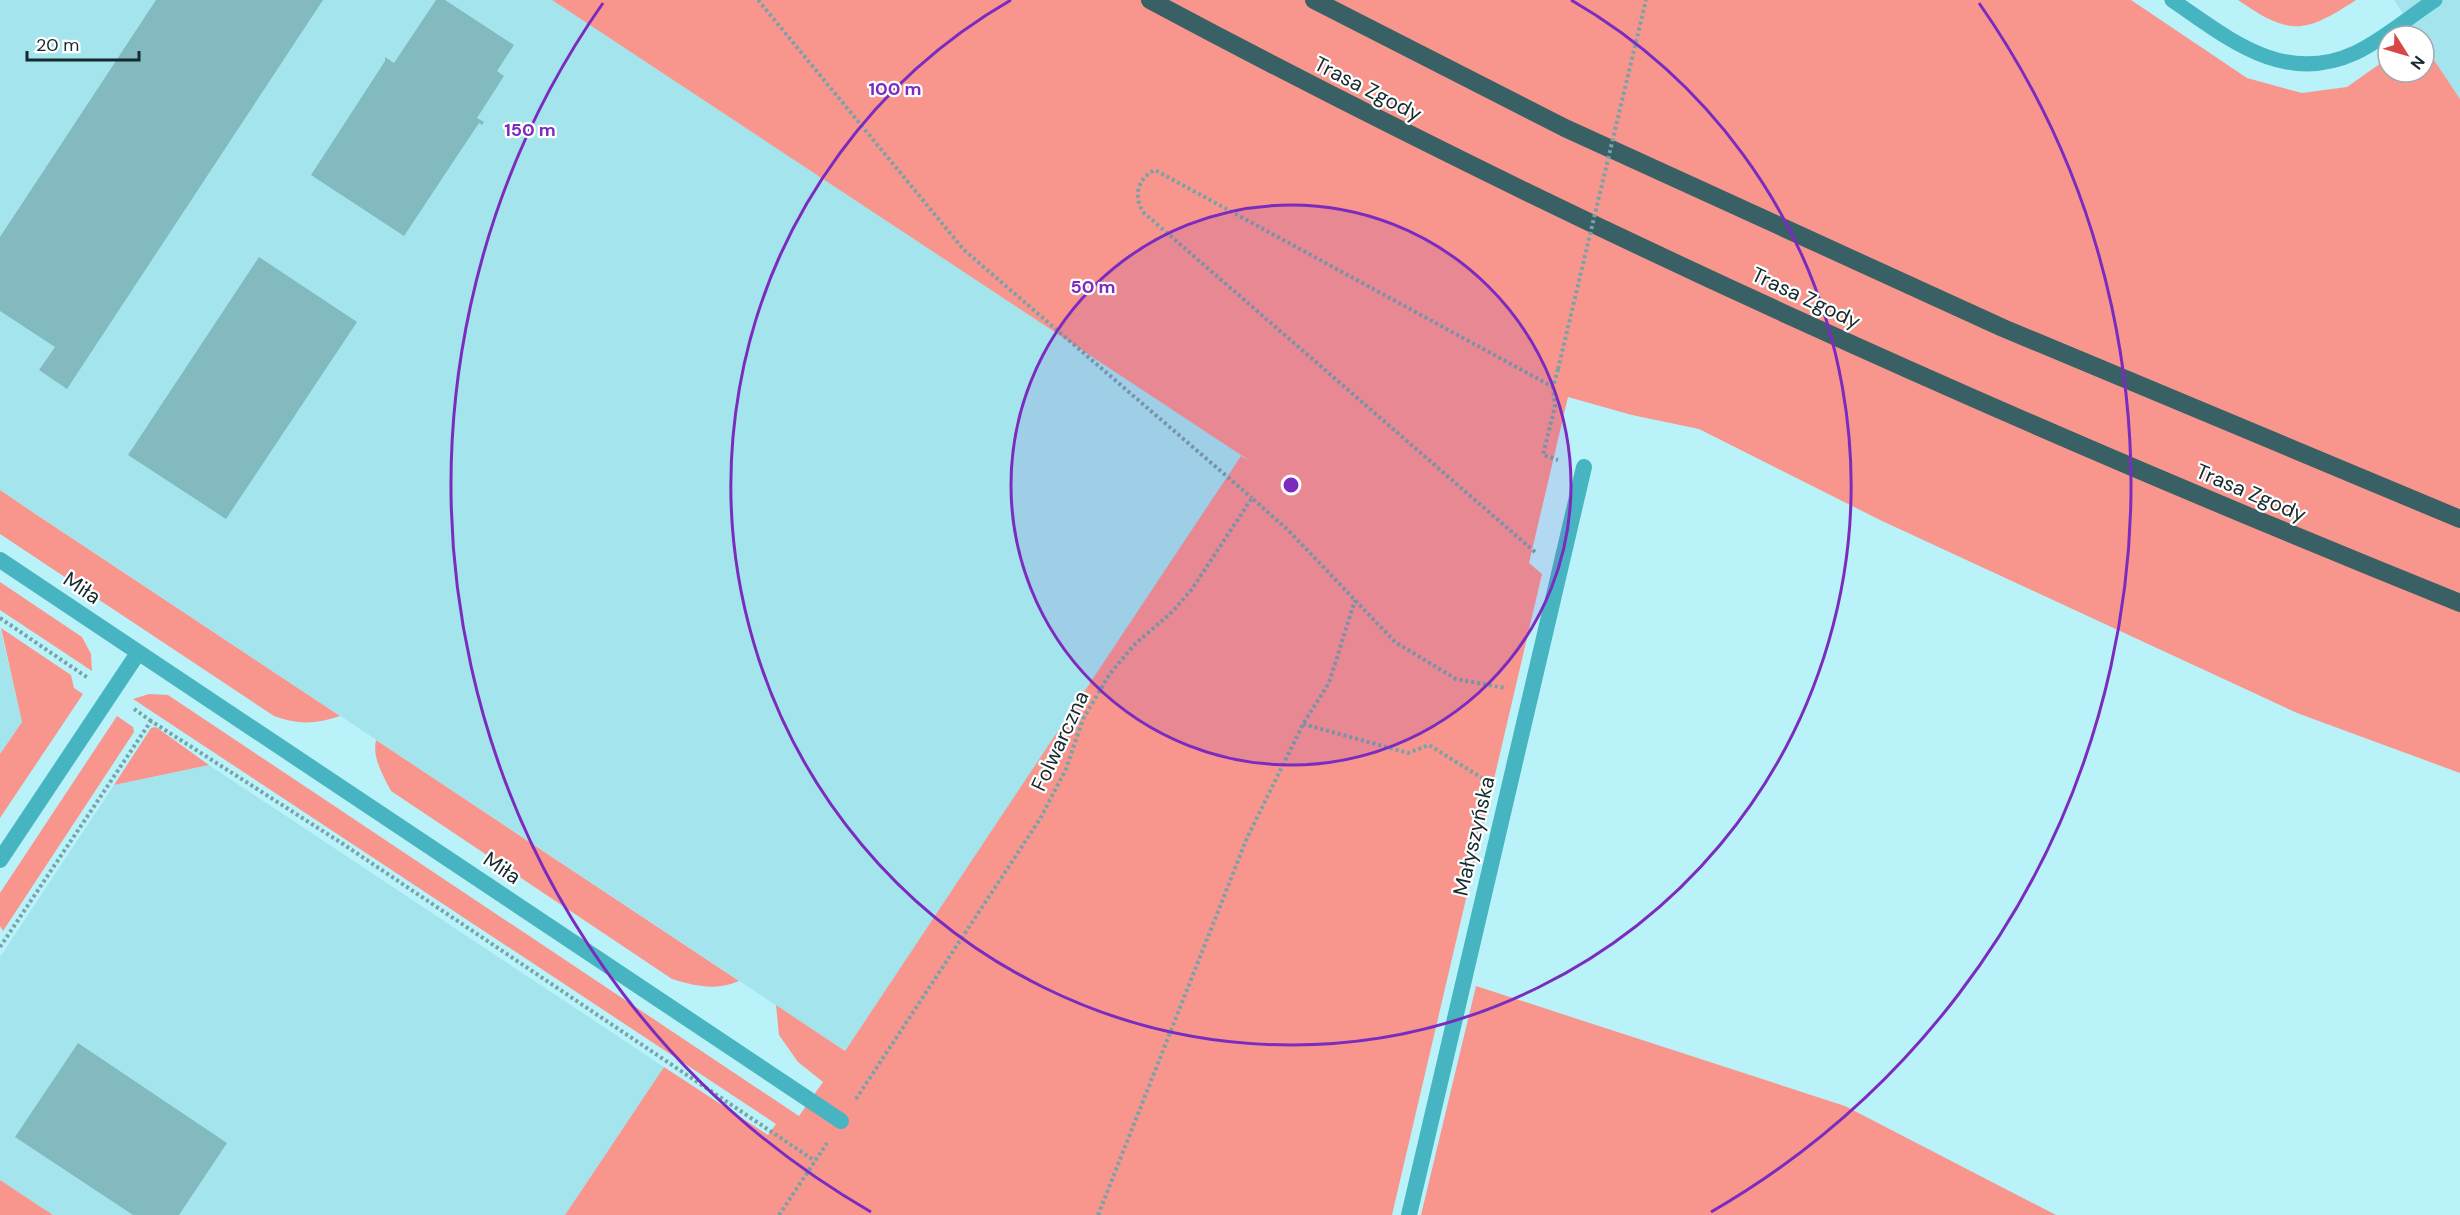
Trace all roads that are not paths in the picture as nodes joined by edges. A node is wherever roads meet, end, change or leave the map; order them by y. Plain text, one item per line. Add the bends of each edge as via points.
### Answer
1 (1150, 0) edge
2 (1314, 0) edge
3 (2172, 0) edge
4 (2435, 0) edge
5 (1584, 467) dead end
6 (2460, 519) edge
7 (0, 560) edge
8 (2460, 603) edge
9 (138, 653) junction
10 (0, 860) edge
11 (841, 1121) road end
12 (1409, 1215) edge

1 - 8 highway, Trasa Zgody via 1534,198 1966,396
2 - 6 highway via 1565,128 2003,328
3 - 4 lane via 2243,48 2279,62 2318,63 2356,52
5 - 12 street, Małyszyńska
7 - 9 street, Miła
9 - 10 street
9 - 11 street, Miła

